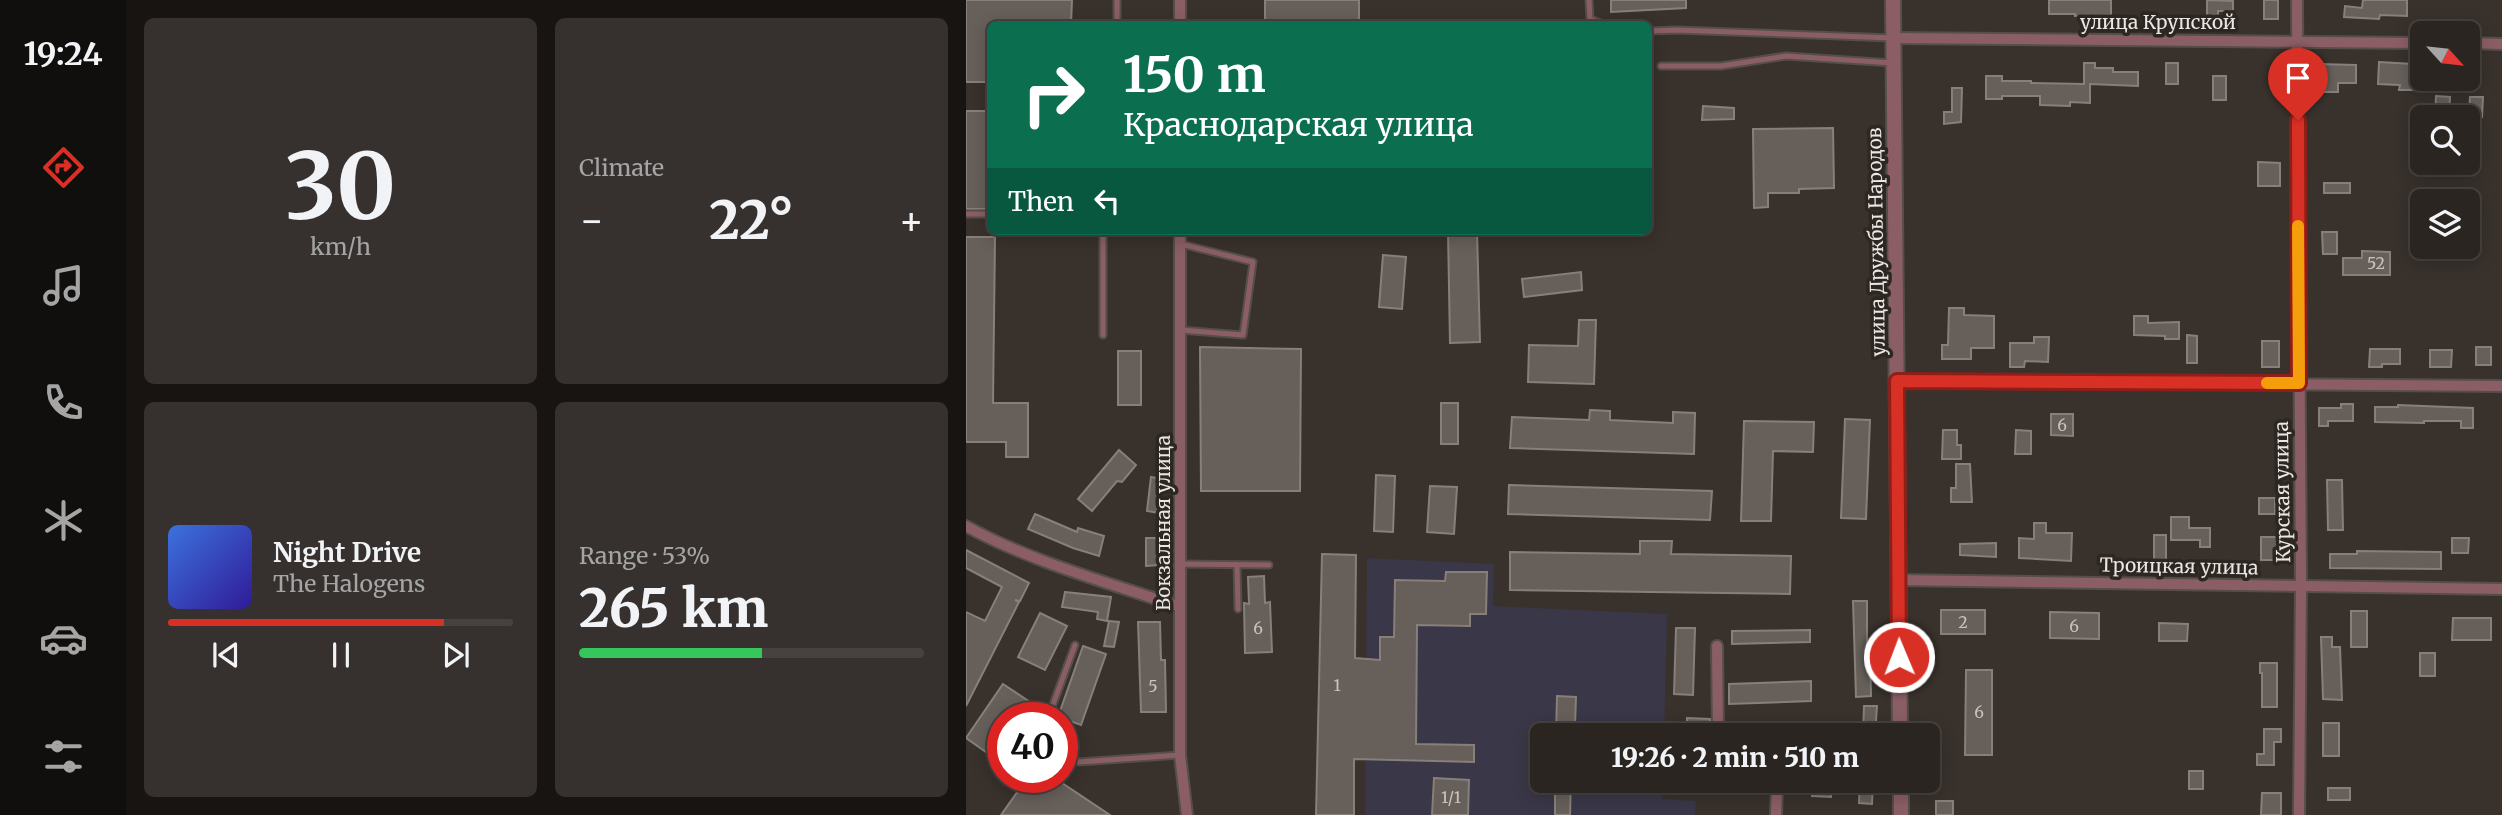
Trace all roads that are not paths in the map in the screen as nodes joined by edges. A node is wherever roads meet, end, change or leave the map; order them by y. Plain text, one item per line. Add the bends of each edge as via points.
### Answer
1 (1117, 0) edge
2 (1180, 0) edge
3 (1589, 0) edge
4 (1892, 0) edge
5 (2297, 0) edge
6 (1117, 21) edge
7 (1180, 21) edge
8 (1595, 21) edge
9 (1652, 31) edge
10 (1893, 38) junction
11 (2298, 41) junction
12 (2410, 43) edge
13 (2480, 43) edge
14 (2502, 44) edge
15 (1893, 64) junction
16 (1661, 66) dead end
17 (966, 214) edge
18 (987, 214) edge
19 (1103, 235) edge
20 (1180, 235) edge
21 (1180, 243) junction
22 (1180, 330) junction
23 (1103, 335) dead end
24 (1897, 381) junction
25 (2299, 383) junction
26 (2502, 386) edge
27 (966, 526) edge
28 (1180, 564) junction
29 (1237, 565) junction
30 (1269, 565) dead end
31 (1898, 580) junction
32 (2301, 585) junction
33 (2502, 589) edge
34 (1180, 607) junction
35 (1238, 609) dead end
36 (1075, 645) dead end
37 (1717, 646) dead end
38 (1054, 702) edge
39 (1718, 723) edge
40 (1900, 723) edge
41 (1180, 755) junction
42 (1078, 761) edge
43 (1777, 793) edge
44 (1901, 793) edge
45 (1188, 815) edge
46 (1776, 815) edge
47 (1901, 815) edge
48 (2299, 815) edge

1 - 6 lane
2 - 7 street
3 - 8 lane via 1590,19
4 - 10 street, улица Дружбы Народов
5 - 11 street, Курская улица
9 - 10 lane
10 - 11 street, улица Крупской
10 - 15 street, улица Дружбы Народов
11 - 12 street, улица Крупской
11 - 25 street, Курская улица
13 - 14 street
15 - 16 lane via 1786,56 1721,66
15 - 24 street, улица Дружбы Народов
17 - 18 lane
19 - 23 lane
20 - 21 street, Вокзальная улица
21 - 22 street, Вокзальная улица
21 - 22 lane via 1253,262 1243,335
22 - 28 street, Вокзальная улица
24 - 25 street
24 - 31 street, улица Дружбы Народов
25 - 26 street
25 - 32 street, Курская улица
27 - 34 street via 1043,559
28 - 29 lane
28 - 34 street, Вокзальная улица
29 - 30 lane
29 - 35 lane
31 - 32 street, Троицкая улица
31 - 40 street, улица Дружбы Народов
32 - 33 street, Троицкая улица
32 - 48 street, Курская улица
34 - 41 street, Вокзальная улица
36 - 38 lane
37 - 39 street
41 - 42 lane
41 - 45 street, Вокзальная улица
43 - 46 street
44 - 47 street

